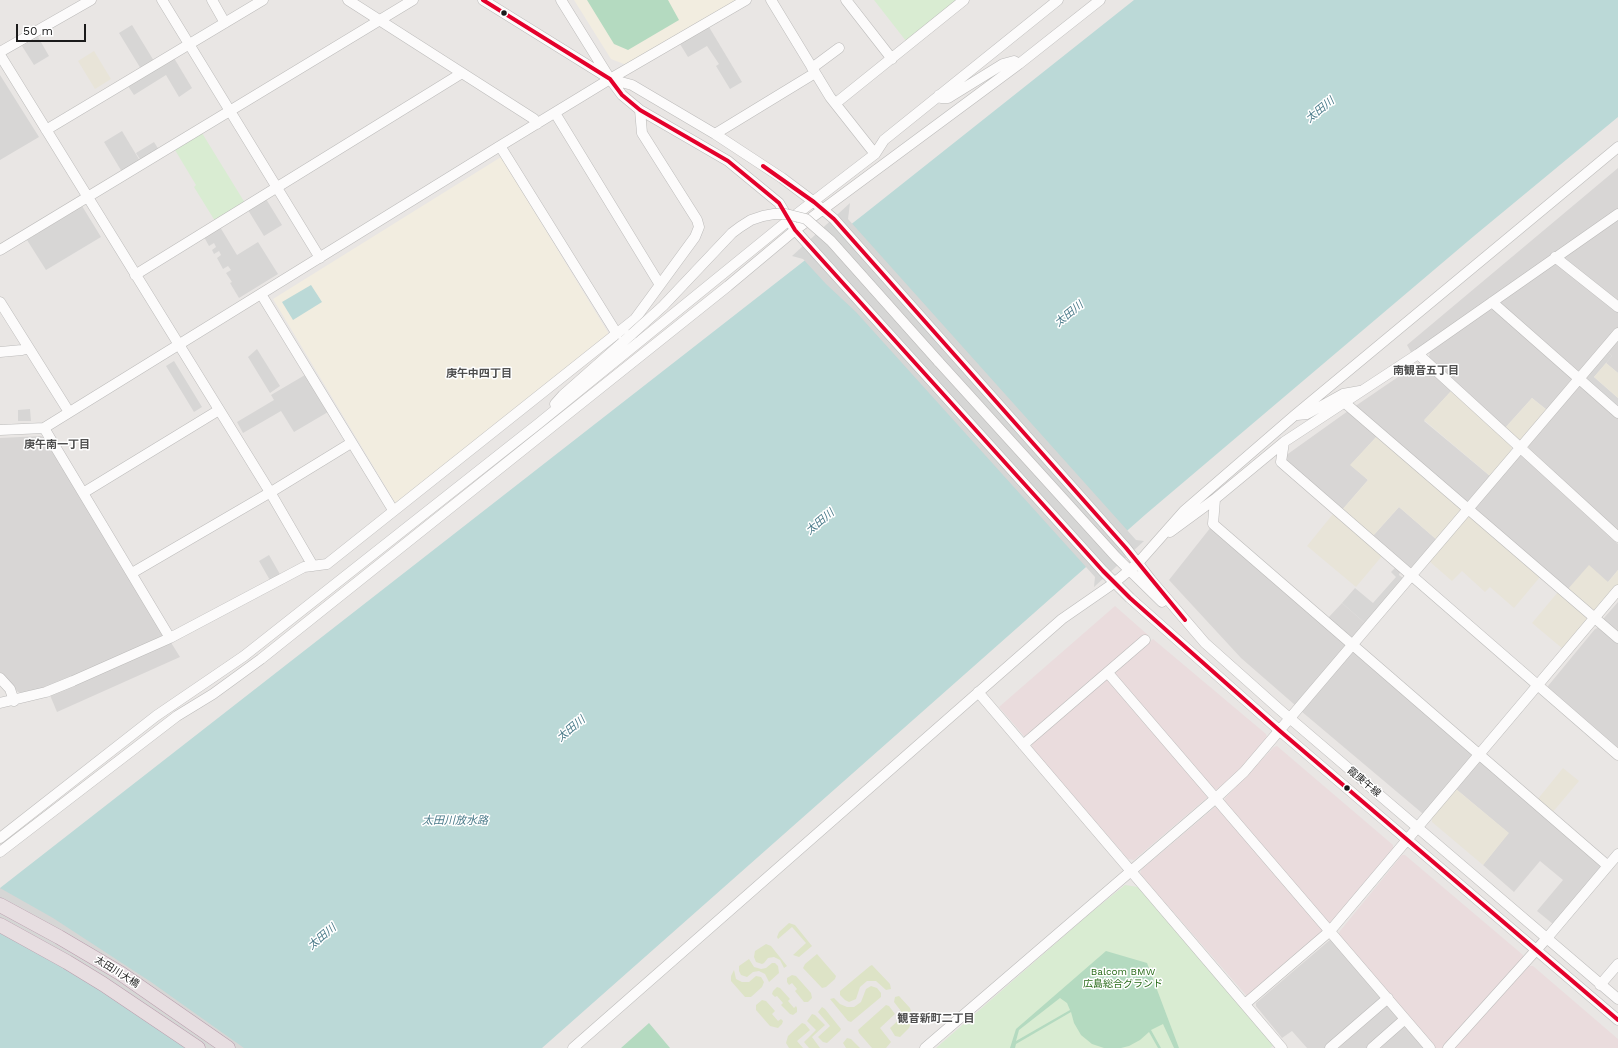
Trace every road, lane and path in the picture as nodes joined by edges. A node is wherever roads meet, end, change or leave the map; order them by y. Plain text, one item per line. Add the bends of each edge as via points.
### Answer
1 (91, 0) edge
2 (162, 0) edge
3 (212, 0) edge
4 (263, 0) edge
5 (348, 0) edge
6 (413, 0) edge
7 (483, 0) edge
8 (561, 0) edge
9 (746, 0) edge
10 (770, 0) edge
11 (846, 0) edge
12 (964, 0) edge
13 (1058, 0) edge
14 (1100, 0) edge
15 (380, 20) junction
16 (226, 22) junction
17 (189, 45) junction
18 (839, 48) dead end
19 (0, 54) edge
20 (892, 59) junction
21 (1019, 64) junction
22 (814, 70) junction
23 (462, 74) junction
24 (610, 79) junction
25 (939, 95) junction
26 (836, 103) junction
27 (640, 110) junction
28 (229, 111) junction
29 (555, 113) junction
30 (537, 124) junction
31 (46, 130) junction
32 (715, 134) junction
33 (500, 146) junction
34 (1618, 147) edge
35 (875, 154) junction
36 (276, 188) junction
37 (88, 197) junction
38 (814, 202) junction
39 (823, 210) junction
40 (1618, 214) edge
41 (789, 220) junction
42 (795, 230) junction
43 (0, 250) edge
44 (320, 258) junction
45 (1555, 258) junction
46 (136, 275) junction
47 (660, 285) junction
48 (261, 294) junction
49 (0, 302) edge
50 (1492, 302) junction
51 (1618, 307) edge
52 (1618, 333) edge
53 (617, 334) junction
54 (178, 344) junction
55 (29, 348) junction
56 (0, 352) edge
57 (1418, 354) junction
58 (1578, 378) junction
59 (1362, 391) junction
60 (1344, 403) junction
61 (218, 410) junction
62 (69, 412) junction
63 (1618, 413) edge
64 (1295, 415) junction
65 (538, 424) junction
66 (44, 428) junction
67 (0, 430) edge
68 (1284, 442) junction
69 (351, 443) junction
70 (1520, 448) junction
71 (270, 492) junction
72 (83, 493) junction
73 (1215, 499) junction
74 (1468, 509) junction
75 (394, 510) junction
76 (1162, 537) junction
77 (1618, 537) edge
78 (1138, 563) junction
79 (313, 566) junction
80 (1129, 570) junction
81 (132, 573) junction
82 (1412, 576) junction
83 (1114, 583) junction
84 (1618, 590) edge
85 (1594, 617) junction
86 (170, 638) junction
87 (1618, 638) edge
88 (1145, 640) dead end
89 (1205, 643) junction
90 (1353, 645) junction
91 (1108, 673) junction
92 (0, 678) edge
93 (1538, 686) junction
94 (978, 692) junction
95 (14, 701) junction
96 (0, 703) edge
97 (1290, 718) junction
98 (1280, 731) junction
99 (1023, 745) junction
100 (1479, 755) junction
101 (1618, 755) edge
102 (1216, 798) junction
103 (1418, 827) junction
104 (0, 838) edge
105 (1407, 840) junction
106 (0, 852) edge
107 (1618, 854) edge
108 (1608, 866) junction
109 (1131, 871) junction
110 (0, 905) edge
111 (0, 925) edge
112 (1330, 931) junction
113 (1547, 938) junction
114 (1536, 951) junction
115 (1618, 964) edge
116 (1600, 985) junction
117 (1388, 998) junction
118 (1618, 1000) edge
119 (1245, 1004) junction
120 (1405, 1020) junction
121 (1618, 1020) edge
122 (198, 1048) edge
123 (228, 1048) edge
124 (573, 1048) edge
125 (925, 1048) edge
126 (1282, 1048) edge
127 (1330, 1048) edge
128 (1372, 1048) edge
129 (1430, 1048) edge
130 (1448, 1048) edge

1 - 19 street
2 - 17 street
3 - 16 street
4 - 16 street
5 - 15 street
6 - 15 street
7 - 24 street
8 - 24 street
9 - 24 street
10 - 22 street
11 - 20 street
12 - 20 street
13 - 25 street
14 - 21 street
15 - 23 street
15 - 28 street
16 - 17 street
17 - 28 street
17 - 31 street
18 - 22 street
19 - 31 street
20 - 26 street
21 - 25 street via 1014,61 1003,64 948,98 941,98
21 - 39 street
22 - 26 street
22 - 32 street
23 - 30 street via 534,118
23 - 36 street
24 - 27 street via 622,96
24 - 29 street
24 - 32 street, 霞庚午線 via 632,85
25 - 35 street via 884,140
26 - 35 street
27 - 41 street via 728,161 779,203
27 - 47 street via 642,133 699,227 695,237
28 - 36 street
28 - 37 street
29 - 30 street
29 - 47 street
30 - 33 street
31 - 37 street
32 - 38 street, 霞庚午線
33 - 44 street
33 - 53 street
34 - 64 street
35 - 38 street
36 - 44 street
36 - 46 street
37 - 43 street
37 - 46 street
38 - 39 street, 霞庚午線
38 - 41 street
39 - 41 street
39 - 42 street
39 - 78 street, 霞庚午線 via 834,219
40 - 45 street
41 - 42 street
41 - 65 street
42 - 83 street
42 - 106 street via 261,659 214,694 177,716
44 - 48 street
45 - 50 street
45 - 51 street
46 - 54 street
47 - 53 street via 635,319
48 - 54 street
48 - 69 street
49 - 55 street
50 - 57 street
50 - 58 street
52 - 58 street
53 - 75 street
54 - 61 street
54 - 62 street
55 - 56 street
55 - 62 street
57 - 59 street
57 - 70 street
58 - 63 street
58 - 70 street
59 - 60 street
59 - 64 street via 1343,394 1308,414
60 - 68 street
60 - 74 street
61 - 71 street
61 - 72 street
62 - 66 street
64 - 76 street via 1184,511
65 - 80 street, bridge via 564,395 662,306 732,233 751,220 774,214 786,214 806,219 831,241
65 - 104 street via 244,656 156,716
66 - 67 street
66 - 72 street
68 - 73 street
68 - 82 street via 1281,462
69 - 71 street
69 - 75 street
70 - 74 street
70 - 77 street
71 - 79 street
71 - 81 street
72 - 81 street
73 - 76 street
73 - 90 street via 1213,524
74 - 82 street
74 - 85 street
75 - 79 street via 327,564
76 - 78 street
78 - 80 street
78 - 89 street, 霞庚午線
79 - 86 street via 304,567
80 - 83 street
80 - 89 street
81 - 86 street
82 - 90 street
82 - 93 street
83 - 94 street via 1062,619
83 - 98 street
84 - 85 street
85 - 87 street
85 - 93 street
86 - 95 street via 46,692
88 - 91 street
89 - 97 street, 霞庚午線
90 - 97 street
90 - 100 street
91 - 99 street
91 - 102 street
92 - 95 street via 10,689
93 - 100 street
93 - 101 street
94 - 99 street
94 - 124 street
95 - 96 street
97 - 98 street
97 - 103 street, 霞庚午線
98 - 102 street via 1244,772
98 - 105 street
99 - 109 street
100 - 103 street
100 - 108 street
102 - 109 street
102 - 112 street
103 - 105 street
103 - 113 street, 霞庚午線
105 - 112 street
105 - 114 street
107 - 108 street
108 - 113 street
109 - 119 street
109 - 125 street
110 - 123 highway, 太田川大橋 via 120,973
111 - 122 highway, 太田川大橋 via 103,984
112 - 117 street
112 - 119 street
113 - 114 street
113 - 116 street, 霞庚午線
114 - 121 street
114 - 130 street
115 - 116 street
116 - 118 street, 霞庚午線
117 - 120 street
117 - 127 street
119 - 126 street
120 - 128 street
120 - 129 street

